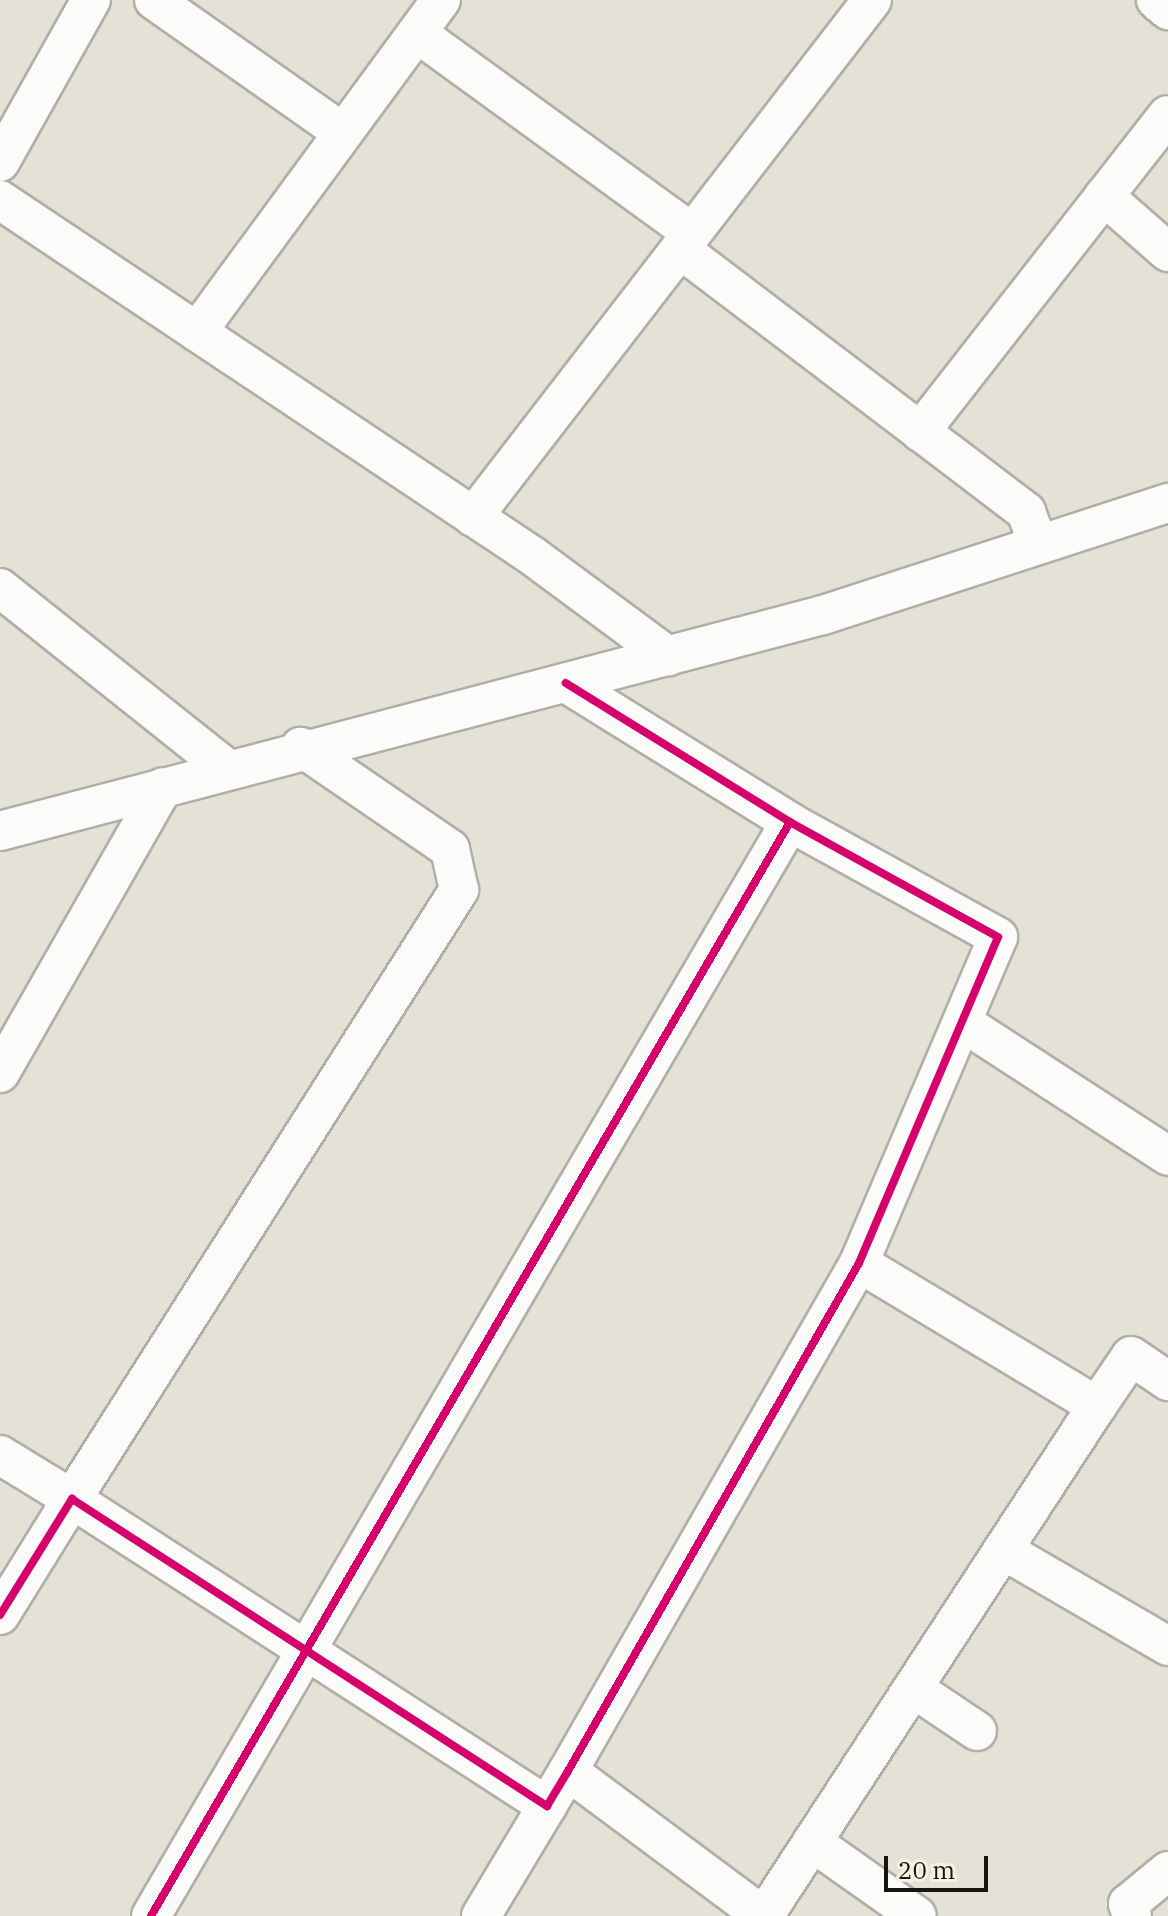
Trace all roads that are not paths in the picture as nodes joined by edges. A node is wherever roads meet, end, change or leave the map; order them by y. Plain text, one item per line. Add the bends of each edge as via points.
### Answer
1 (91, 0) edge
2 (154, 0) edge
3 (441, 0) edge
4 (872, 0) edge
5 (1156, 0) edge
6 (1168, 10) edge
7 (417, 33) junction
8 (1168, 115) edge
9 (343, 133) junction
10 (0, 162) edge
11 (1104, 196) junction
12 (0, 200) edge
13 (686, 241) junction
14 (1168, 252) edge
15 (197, 332) junction
16 (920, 432) junction
17 (1168, 503) edge
18 (473, 517) junction
19 (1038, 543) junction
20 (0, 588) edge
21 (668, 656) junction
22 (566, 683) junction
23 (301, 747) junction
24 (225, 767) junction
25 (163, 787) junction
26 (790, 822) junction
27 (0, 831) edge
28 (965, 1024) junction
29 (0, 1073) edge
30 (1168, 1156) edge
31 (859, 1263) junction
32 (1168, 1381) edge
33 (1097, 1406) junction
34 (0, 1455) edge
35 (72, 1499) junction
36 (1003, 1550) junction
37 (0, 1615) edge
38 (1168, 1646) edge
39 (309, 1647) junction
40 (913, 1688) junction
41 (977, 1731) dead end
42 (568, 1771) junction
43 (547, 1806) junction
44 (812, 1842) junction
45 (1168, 1871) edge
46 (151, 1916) edge
47 (481, 1916) edge
48 (763, 1916) edge
49 (917, 1916) edge
50 (1132, 1916) edge

1 - 10 street
2 - 9 street
3 - 7 street
4 - 13 street
5 - 6 street
7 - 9 street
7 - 13 street
8 - 11 street
9 - 15 street
11 - 14 street
11 - 16 street
12 - 15 street
13 - 16 street
13 - 18 street
15 - 18 street
16 - 19 street via 1026,512
17 - 19 street
18 - 21 street
19 - 21 street via 823,615
20 - 24 street
21 - 22 street
22 - 23 street
22 - 26 street
23 - 24 street
23 - 35 street via 450,849 459,890
24 - 25 street
25 - 27 street
25 - 29 street
26 - 28 street via 998,937
26 - 39 street
28 - 30 street
28 - 31 street
31 - 33 street
31 - 42 street
32 - 33 street via 1131,1356
33 - 36 street
34 - 35 street
35 - 37 street
35 - 39 street
36 - 38 street
36 - 40 street
39 - 43 street
39 - 46 street
40 - 41 street
40 - 44 street
42 - 43 street
42 - 48 street
43 - 47 street
44 - 48 street
44 - 49 street
45 - 50 street via 1128,1904

